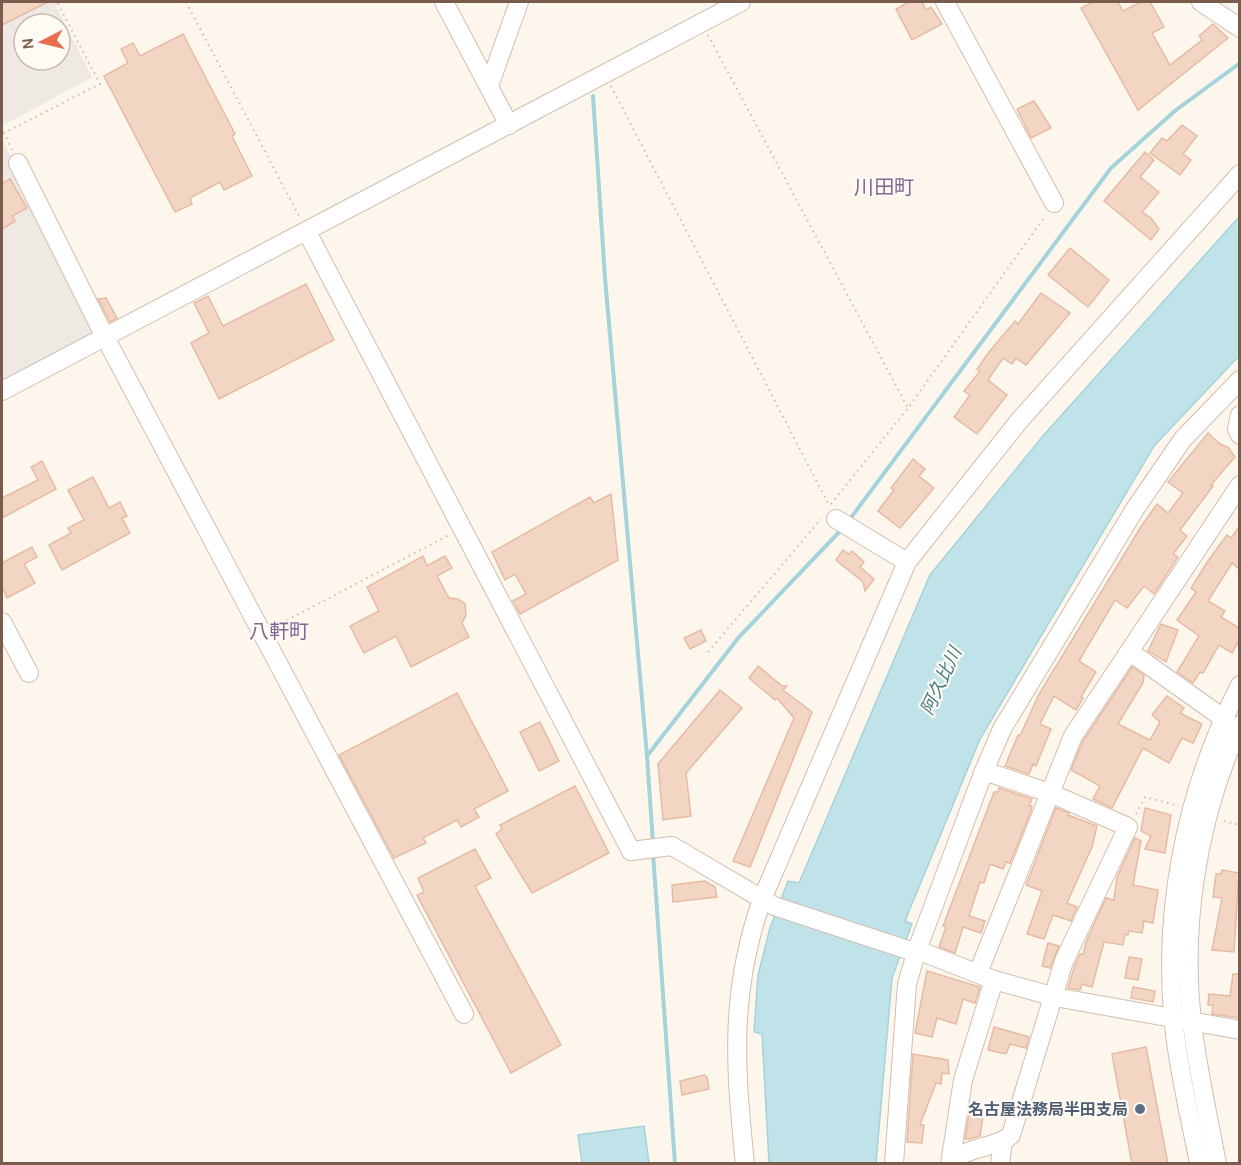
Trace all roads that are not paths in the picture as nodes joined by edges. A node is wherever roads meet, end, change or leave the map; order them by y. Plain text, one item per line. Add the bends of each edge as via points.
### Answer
1 (444, 2) edge
2 (519, 2) edge
3 (741, 2) edge
4 (945, 2) edge
5 (1201, 2) edge
6 (1239, 28) edge
7 (489, 86) junction
8 (509, 125) junction
9 (18, 163) road end
10 (1239, 174) edge
11 (1054, 203) road end
12 (307, 232) junction
13 (105, 337) junction
14 (1239, 380) edge
15 (2, 391) edge
16 (1239, 415) edge
17 (1239, 435) edge
18 (1239, 485) edge
19 (833, 513) road end
20 (907, 562) junction
21 (2, 622) edge
22 (1130, 652) junction
23 (29, 673) dead end
24 (1239, 685) edge
25 (1231, 722) edge
26 (984, 771) junction
27 (1050, 793) junction
28 (769, 902) junction
29 (912, 950) junction
30 (986, 977) junction
31 (1055, 997) junction
32 (464, 1014) dead end
33 (1174, 1018) junction
34 (1192, 1021) junction
35 (1239, 1030) edge
36 (1003, 1143) junction
37 (745, 1164) edge
38 (894, 1164) edge
39 (951, 1164) edge
40 (1000, 1164) edge
41 (1199, 1164) edge
42 (1217, 1164) edge

1 - 7 street
2 - 7 street
3 - 8 street
4 - 11 street
5 - 6 street
7 - 8 street
8 - 12 street
9 - 13 street
10 - 20 street via 1019,421
12 - 13 street
12 - 28 street via 631,851 672,846
13 - 15 street
13 - 32 street
14 - 26 street via 1184,440 1135,509 1002,729
16 - 17 street
18 - 22 street
19 - 20 street via 854,531
20 - 28 street
21 - 23 street
22 - 25 street
22 - 27 street via 1073,736
24 - 25 street
25 - 33 street via 1190,816 1175,888
25 - 34 street via 1199,853 1190,930
26 - 27 street
26 - 29 street
27 - 30 street
27 - 31 street via 1128,827 1064,961
28 - 29 street
28 - 37 street via 746,948 738,994 737,1092
29 - 30 street
29 - 38 street via 904,1009
30 - 31 street
30 - 39 street via 963,1080
31 - 33 street
31 - 36 street via 1016,1123
33 - 34 street
33 - 41 street
34 - 35 street
34 - 42 street
36 - 39 street via 966,1152
36 - 40 street

